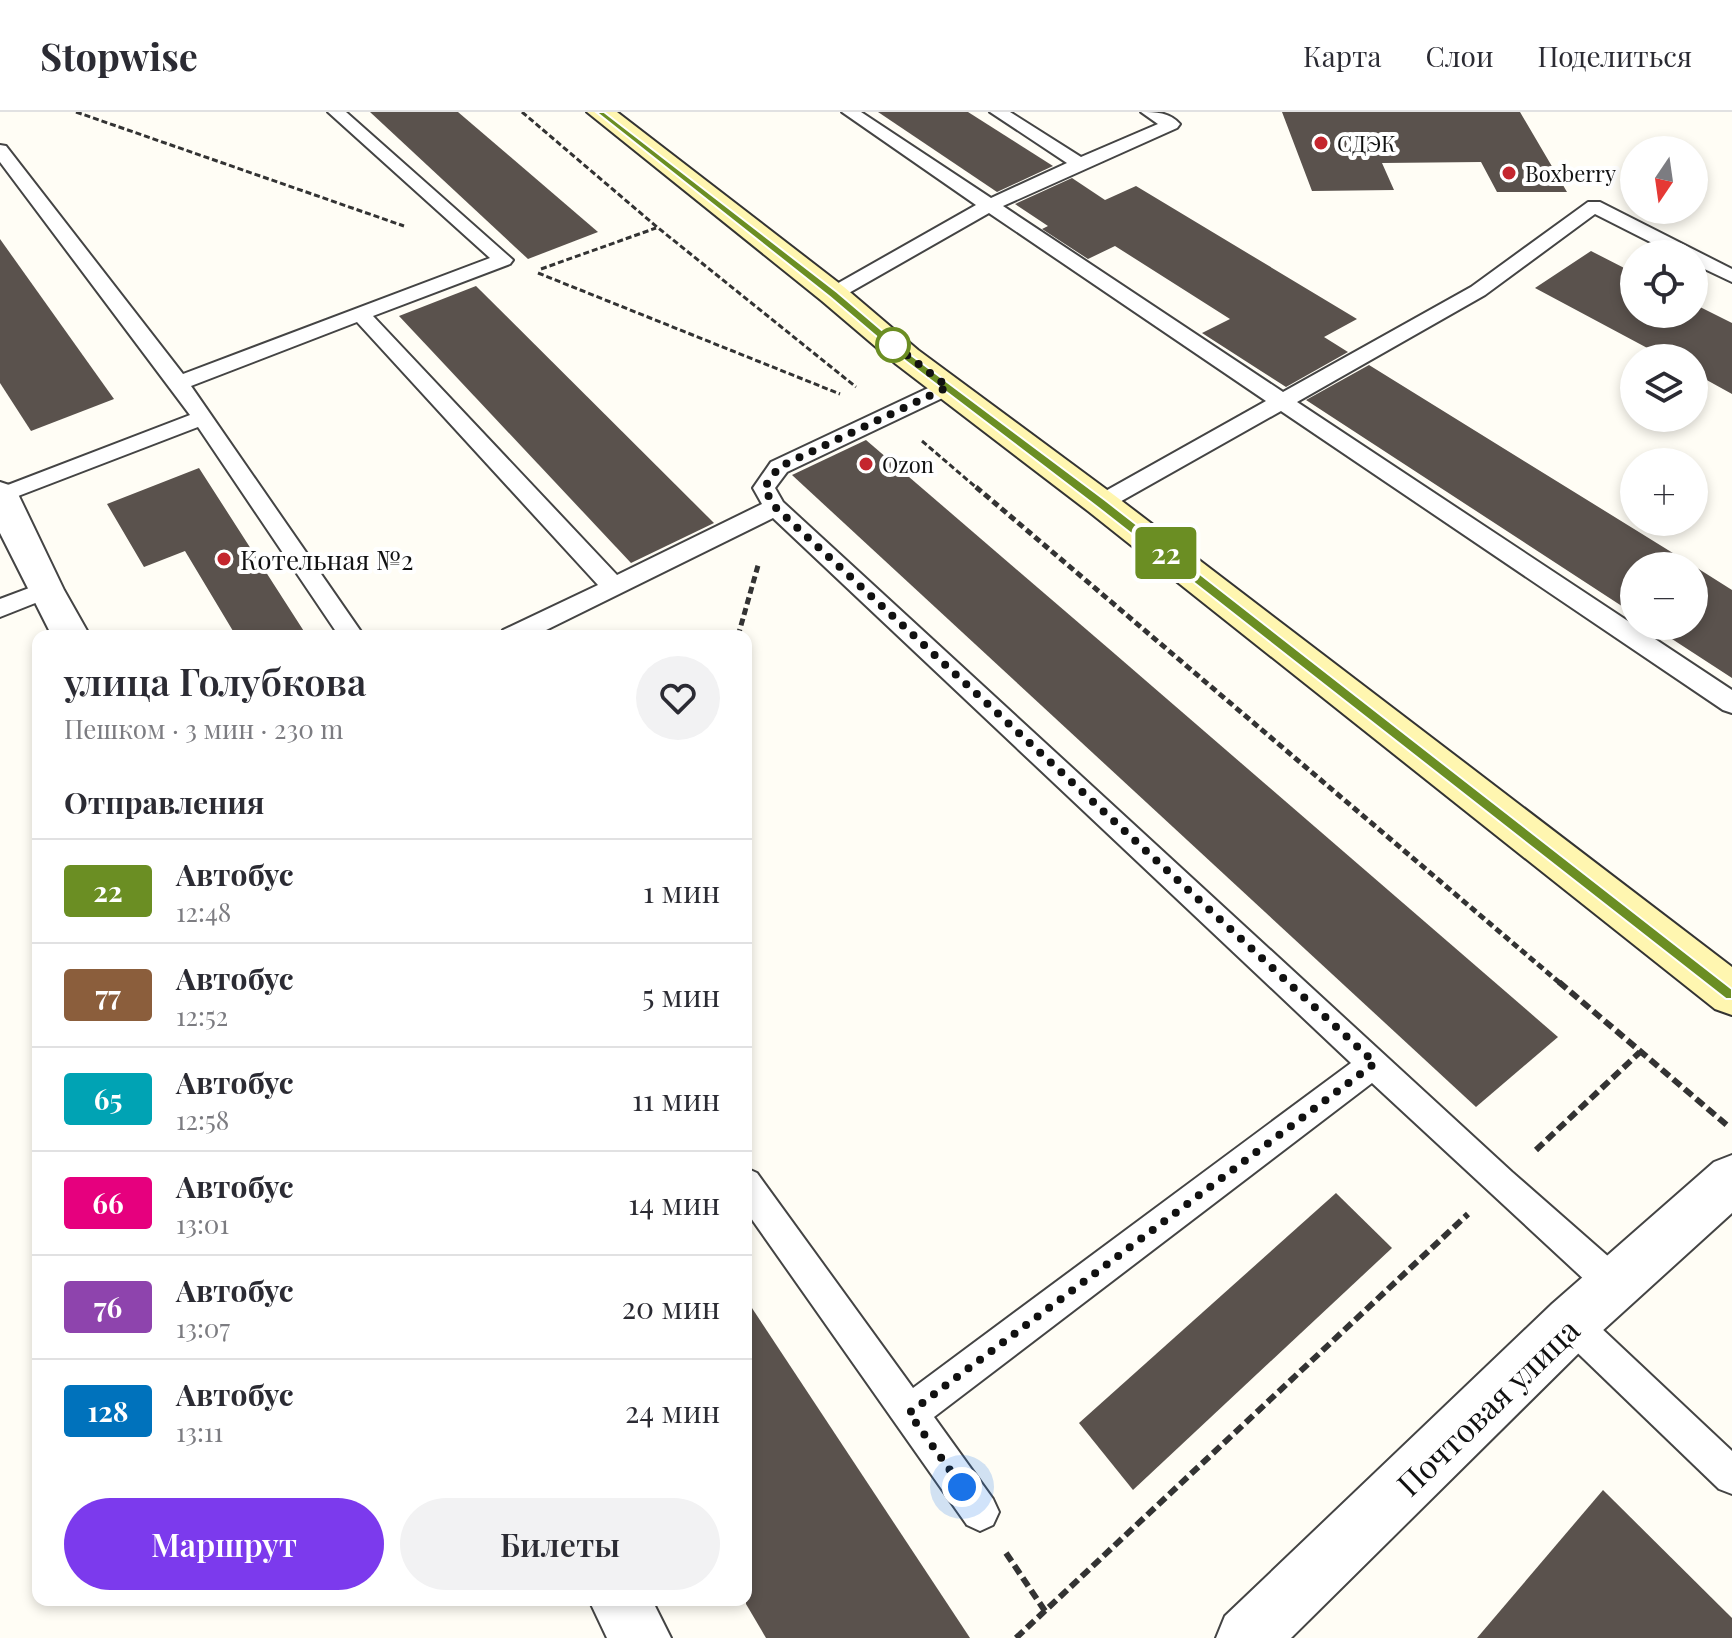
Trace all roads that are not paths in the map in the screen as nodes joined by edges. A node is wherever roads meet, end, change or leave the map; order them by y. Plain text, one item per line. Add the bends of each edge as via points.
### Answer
1 (336, 112) edge
2 (600, 112) edge
3 (850, 112) edge
4 (998, 112) edge
5 (1149, 112) edge
6 (0, 150) edge
7 (1080, 164) junction
8 (990, 205) junction
9 (1661, 240) edge
10 (1708, 264) edge
11 (1732, 276) edge
12 (833, 294) junction
13 (359, 313) junction
14 (179, 383) junction
15 (948, 387) junction
16 (1282, 401) junction
17 (204, 417) junction
18 (1, 495) edge
19 (1101, 503) junction
20 (775, 507) junction
21 (614, 587) junction
22 (45, 590) junction
23 (0, 608) edge
24 (68, 630) edge
25 (348, 630) edge
26 (524, 630) edge
27 (1732, 703) edge
28 (1732, 994) edge
29 (1375, 1063) junction
30 (1732, 1179) edge
31 (752, 1192) edge
32 (1614, 1284) junction
33 (1571, 1323) junction
34 (909, 1413) junction
35 (1732, 1476) edge
36 (980, 1512) road end
37 (622, 1606) edge
38 (640, 1638) edge
39 (1247, 1638) edge

1 - 13 lane via 503,260
2 - 12 main road
3 - 8 lane
4 - 7 lane
5 - 7 lane via 1171,124
6 - 14 lane
7 - 8 lane
8 - 12 lane
8 - 16 lane
9 - 16 lane via 1594,206 1478,291
10 - 11 lane
12 - 15 main road
13 - 14 lane
13 - 21 lane
14 - 17 lane
15 - 19 main road
15 - 20 lane via 779,467 764,488
16 - 19 lane
16 - 27 lane
17 - 18 lane
17 - 25 lane
18 - 22 street
19 - 28 main road
20 - 21 lane
20 - 29 lane
21 - 26 lane
22 - 23 lane
22 - 24 street
29 - 32 lane
29 - 34 lane
30 - 32 street, Почтовая улица
31 - 34 lane
32 - 33 street, Почтовая улица
33 - 35 lane
33 - 39 street, Почтовая улица
34 - 36 lane
37 - 38 street

